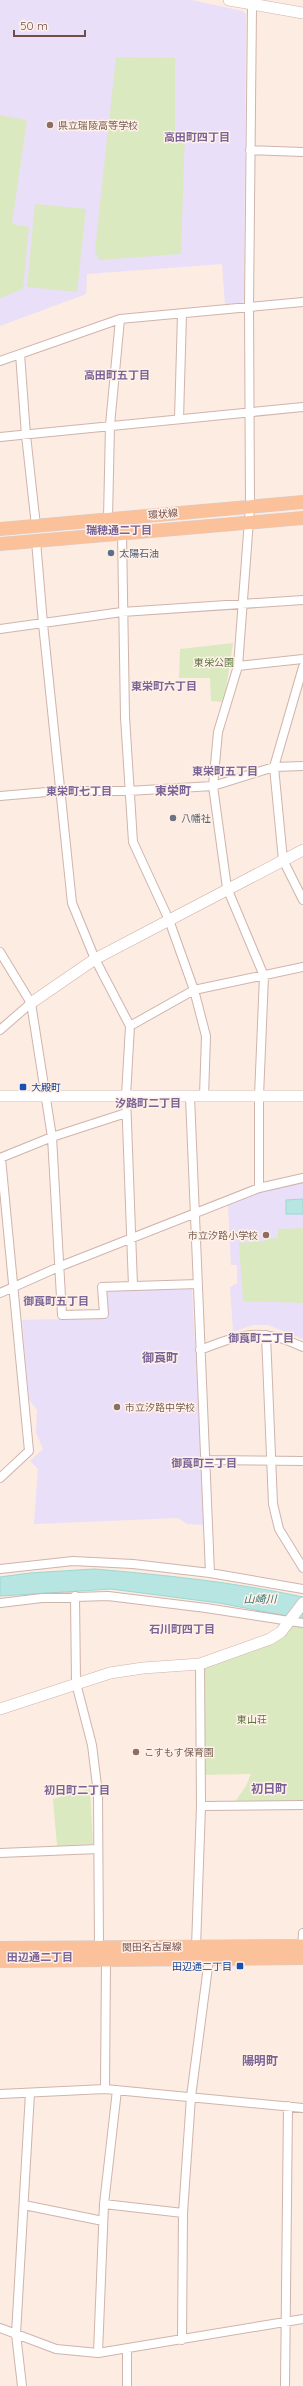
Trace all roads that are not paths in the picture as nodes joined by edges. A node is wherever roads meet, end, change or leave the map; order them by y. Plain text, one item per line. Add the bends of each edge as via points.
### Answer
1 (229, 0) edge
2 (252, 5) junction
3 (303, 14) edge
4 (250, 150) junction
5 (303, 152) edge
6 (303, 302) edge
7 (248, 306) junction
8 (182, 314) junction
9 (120, 319) junction
10 (20, 354) junction
11 (0, 361) edge
12 (303, 407) edge
13 (248, 413) junction
14 (179, 419) junction
15 (110, 425) junction
16 (26, 435) junction
17 (0, 437) edge
18 (303, 502) edge
19 (250, 506) junction
20 (303, 518) edge
21 (108, 519) junction
22 (247, 522) junction
23 (36, 526) junction
24 (0, 529) edge
25 (122, 534) junction
26 (36, 541) junction
27 (0, 544) edge
28 (303, 600) edge
29 (242, 604) junction
30 (122, 612) junction
31 (43, 624) junction
32 (0, 629) edge
33 (303, 659) edge
34 (238, 666) junction
35 (303, 667) edge
36 (303, 766) edge
37 (274, 767) junction
38 (213, 786) junction
39 (59, 791) junction
40 (128, 791) junction
41 (0, 796) edge
42 (303, 850) edge
43 (283, 860) junction
44 (227, 888) junction
45 (303, 900) edge
46 (169, 920) junction
47 (0, 952) edge
48 (95, 959) junction
49 (303, 967) edge
50 (264, 976) junction
51 (194, 990) junction
52 (31, 1003) junction
53 (130, 1026) junction
54 (0, 1030) edge
55 (0, 1096) edge
56 (126, 1096) junction
57 (204, 1096) junction
58 (259, 1096) junction
59 (303, 1096) edge
60 (190, 1097) junction
61 (45, 1098) junction
62 (126, 1113) junction
63 (52, 1137) junction
64 (0, 1158) edge
65 (303, 1178) edge
66 (259, 1188) junction
67 (195, 1213) junction
68 (131, 1238) junction
69 (61, 1266) junction
70 (198, 1284) junction
71 (15, 1286) junction
72 (133, 1286) junction
73 (0, 1293) edge
74 (266, 1335) junction
75 (303, 1347) edge
76 (200, 1350) junction
77 (204, 1460) junction
78 (270, 1461) junction
79 (303, 1461) edge
80 (0, 1478) edge
81 (303, 1568) edge
82 (0, 1569) edge
83 (210, 1573) junction
84 (303, 1589) edge
85 (75, 1596) junction
86 (0, 1603) edge
87 (303, 1604) edge
88 (296, 1620) edge
89 (200, 1664) junction
90 (76, 1683) junction
91 (0, 1709) edge
92 (303, 1805) edge
93 (201, 1806) junction
94 (98, 1849) junction
95 (0, 1852) edge
96 (196, 1947) junction
97 (0, 1948) edge
98 (99, 1948) junction
99 (303, 1948) edge
100 (209, 1959) junction
101 (106, 1960) junction
102 (0, 1961) edge
103 (105, 2089) junction
104 (117, 2090) junction
105 (30, 2093) junction
106 (0, 2094) edge
107 (191, 2097) junction
108 (288, 2106) junction
109 (303, 2108) edge
110 (104, 2204) junction
111 (24, 2205) junction
112 (183, 2213) junction
113 (103, 2221) junction
114 (303, 2318) edge
115 (286, 2321) junction
116 (0, 2328) edge
117 (16, 2334) junction
118 (182, 2340) junction
119 (127, 2350) junction
120 (98, 2353) junction
121 (22, 2386) edge
122 (127, 2386) edge
123 (285, 2386) edge

1 - 2 street
2 - 3 street
2 - 4 street
4 - 5 street
4 - 7 street
6 - 7 street
7 - 8 street
7 - 13 street
8 - 9 street
8 - 14 street
9 - 10 street
9 - 15 street
10 - 11 street
10 - 16 street
12 - 13 street
13 - 14 street
13 - 19 street
14 - 15 street
15 - 16 street
15 - 21 street
16 - 17 street
16 - 23 street
18 - 19 main road, 環状線
19 - 21 main road, 環状線
19 - 22 street
20 - 22 main road, 環状線
21 - 23 main road, 環状線
22 - 25 main road, 環状線
22 - 29 street
23 - 24 main road, 環状線
25 - 26 main road, 環状線
25 - 30 street
26 - 27 main road, 環状線
26 - 31 street
28 - 29 street
29 - 30 street
29 - 34 street
30 - 31 street
30 - 40 street
31 - 32 street
31 - 39 street
33 - 34 street
34 - 38 street via 218,732
35 - 37 street
36 - 37 street
37 - 38 street
37 - 43 street
38 - 40 street
38 - 44 street
39 - 40 street
39 - 41 street
39 - 48 street via 72,903
40 - 46 street via 133,842
42 - 43 street
43 - 44 street
43 - 45 street
44 - 46 street
44 - 50 street
46 - 48 street
46 - 51 street
47 - 52 street
48 - 52 street
48 - 53 street
49 - 50 street
50 - 51 street
50 - 58 street
51 - 53 street
51 - 57 street via 206,1036
52 - 54 street
52 - 61 street
53 - 56 street
55 - 61 street
56 - 60 street
56 - 61 street
56 - 62 street
57 - 58 street
57 - 60 street
58 - 59 street
58 - 66 street
60 - 67 street
61 - 63 street
62 - 63 street
62 - 68 street
63 - 64 street
63 - 69 street
64 - 71 street
65 - 66 street
66 - 67 street
67 - 68 street
67 - 70 street
68 - 69 street
68 - 72 street
69 - 71 street
69 - 72 street via 62,1315 104,1314 102,1287
70 - 72 street
70 - 76 street
71 - 73 street
71 - 80 street via 29,1451
74 - 75 street via 284,1338
74 - 76 street via 234,1336
74 - 78 street
76 - 77 street
77 - 78 street
77 - 83 street
78 - 79 street
78 - 81 street via 273,1504 279,1529
82 - 83 street via 73,1561 133,1564
83 - 84 street
85 - 86 street
85 - 88 street via 108,1596
85 - 90 street
87 - 88 street
88 - 89 street via 270,1639
89 - 90 street via 110,1673
89 - 93 street
90 - 91 street
90 - 94 street via 92,1745 98,1794
92 - 93 street
93 - 96 street
94 - 95 street
94 - 98 street
96 - 98 main road, 関田名古屋線
96 - 99 main road, 関田名古屋線
97 - 98 main road, 関田名古屋線
99 - 100 main road, 関田名古屋線
100 - 101 main road, 関田名古屋線
100 - 107 street
101 - 102 main road, 関田名古屋線
101 - 103 street
103 - 104 street
103 - 105 street
104 - 107 street
104 - 110 street
105 - 106 street
105 - 111 street
107 - 108 street
107 - 112 street
108 - 109 street
108 - 115 street
110 - 112 street
110 - 113 street
111 - 113 street
111 - 117 street
112 - 118 street
113 - 120 street
114 - 115 street
115 - 118 street
115 - 123 street
116 - 117 street
117 - 120 street via 56,2349
117 - 121 street
118 - 119 street
119 - 120 street
119 - 122 street

